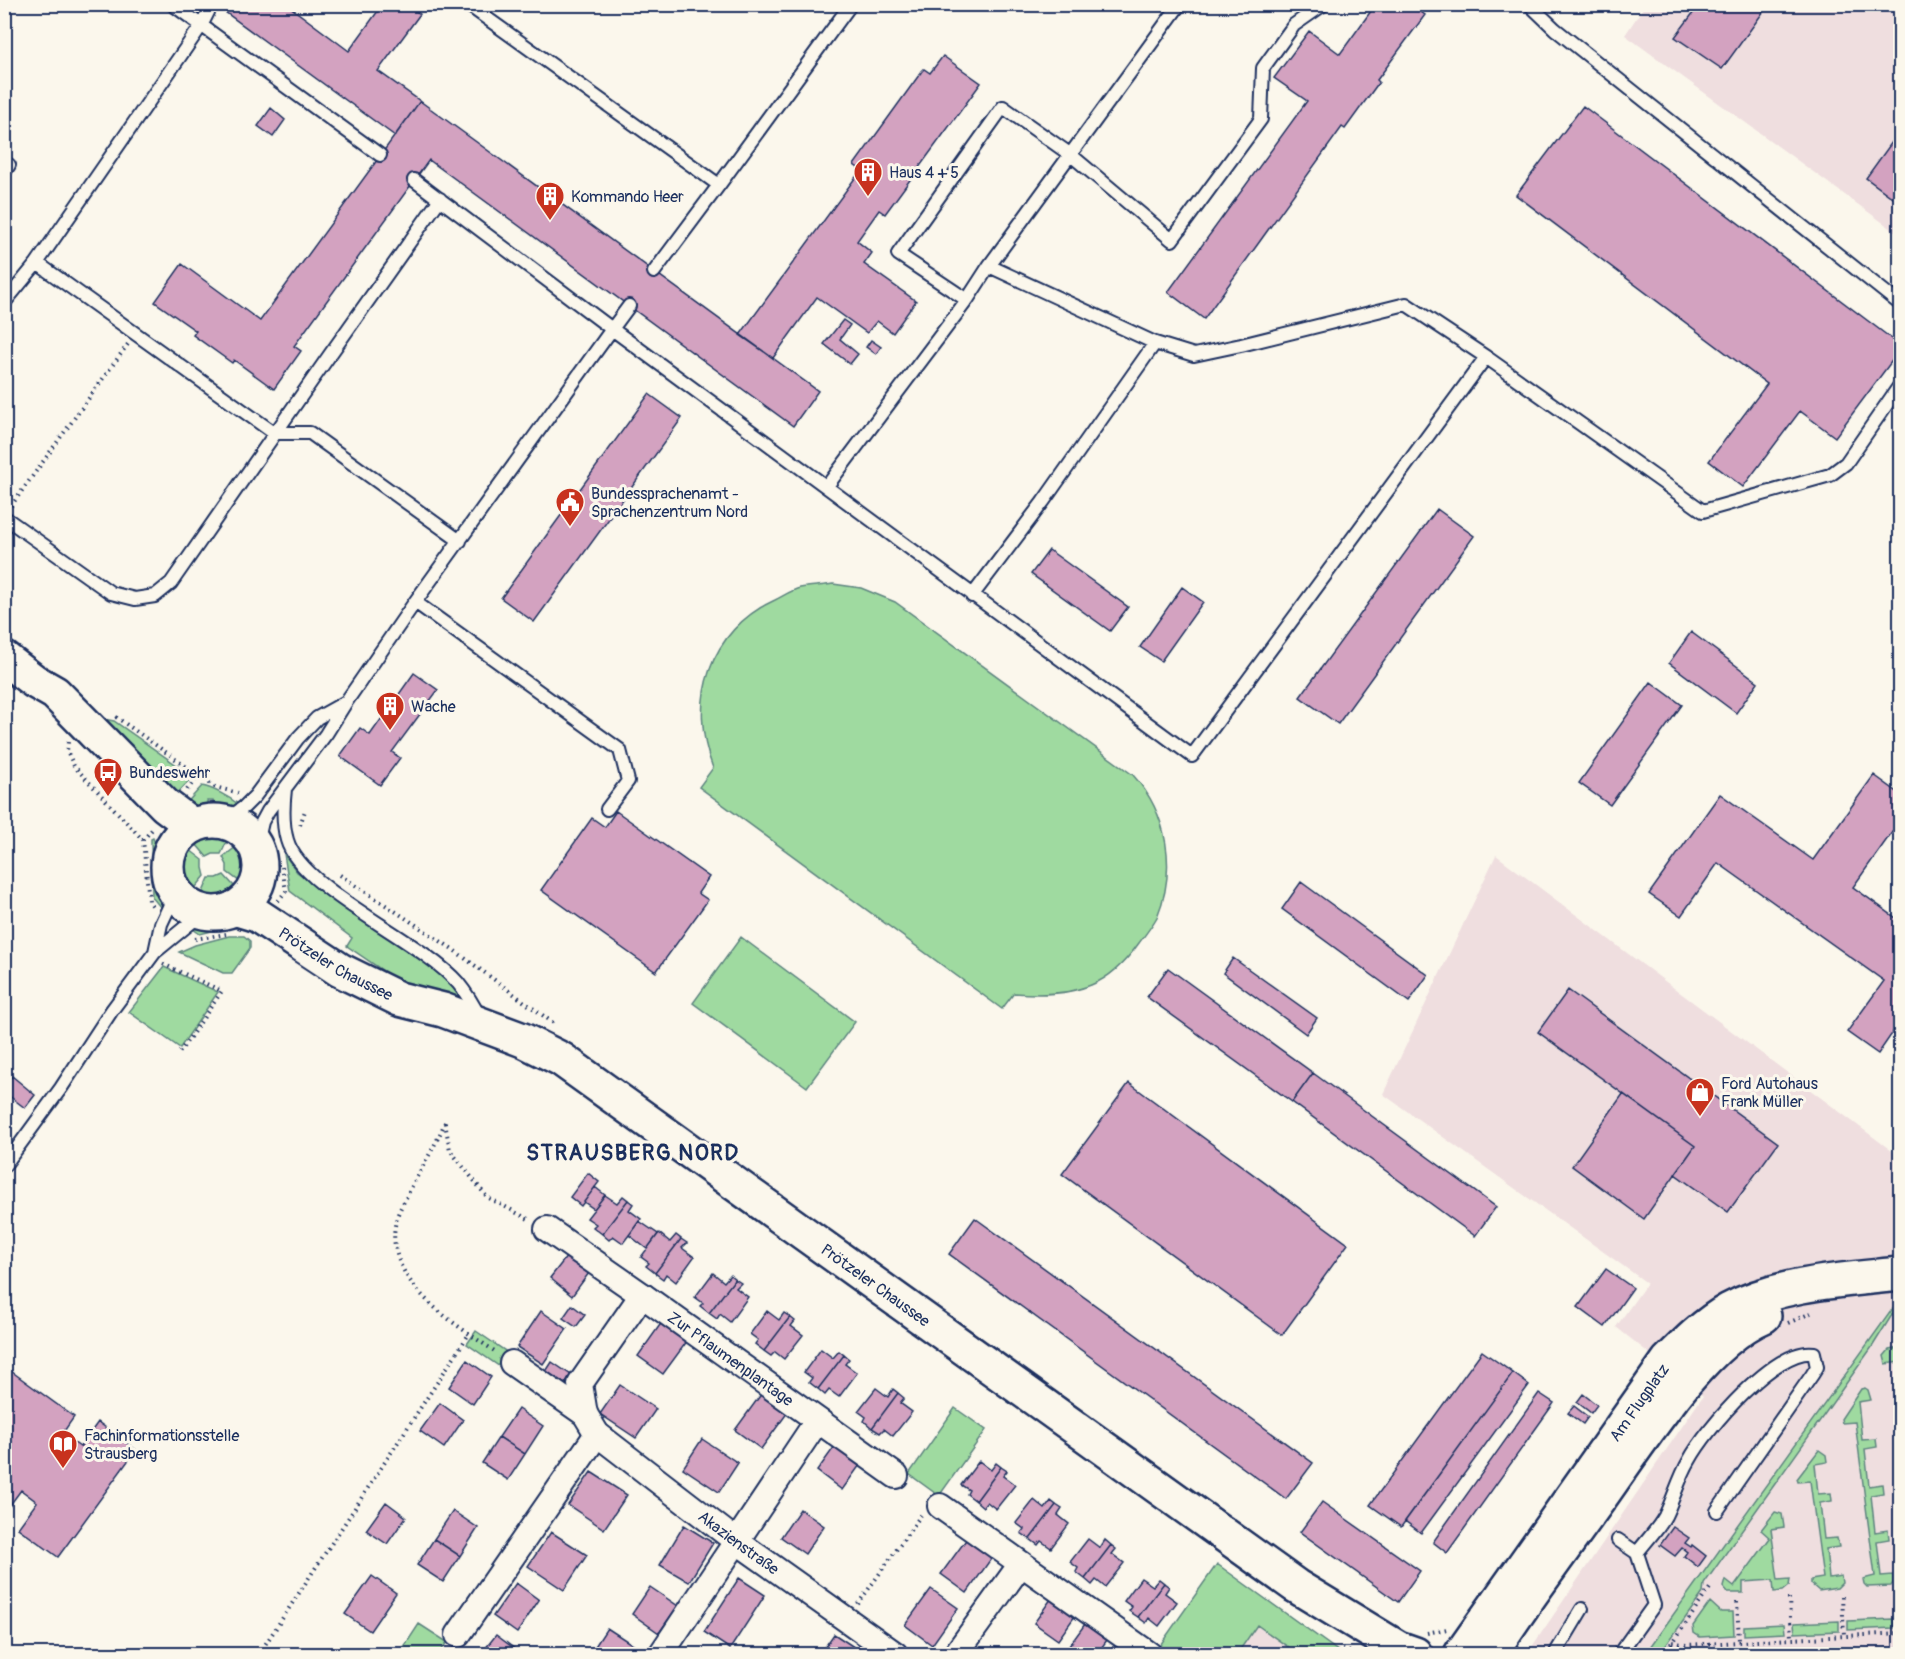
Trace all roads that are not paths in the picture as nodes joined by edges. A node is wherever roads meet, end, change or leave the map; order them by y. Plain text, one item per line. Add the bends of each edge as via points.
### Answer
1 (172, 4) edge
2 (212, 4) edge
3 (467, 4) edge
4 (851, 4) edge
5 (1180, 4) edge
6 (1324, 4) edge
7 (1529, 4) edge
8 (201, 26) junction
9 (380, 155) dead end
10 (1071, 155) junction
11 (4, 162) edge
12 (4, 172) edge
13 (414, 180) dead end
14 (719, 185) junction
15 (440, 199) junction
16 (37, 263) junction
17 (989, 266) junction
18 (654, 272) dead end
19 (968, 300) junction
20 (4, 303) edge
21 (1900, 304) edge
22 (629, 306) dead end
23 (612, 329) junction
24 (1155, 344) junction
25 (1486, 357) junction
26 (1900, 385) edge
27 (274, 433) junction
28 (827, 486) junction
29 (4, 516) edge
30 (460, 540) junction
31 (972, 596) junction
32 (415, 602) junction
33 (4, 658) edge
34 (34, 681) junction
35 (345, 702) junction
36 (285, 789) junction
37 (607, 809) dead end
38 (225, 821) junction
39 (193, 826) junction
40 (157, 846) junction
41 (257, 863) junction
42 (176, 892) junction
43 (219, 910) junction
44 (155, 952) junction
45 (442, 1010) junction
46 (485, 1027) junction
47 (4, 1166) edge
48 (546, 1229) road end
49 (1900, 1275) edge
50 (642, 1295) junction
51 (1746, 1313) junction
52 (512, 1363) dead end
53 (818, 1421) junction
54 (591, 1424) junction
55 (896, 1476) dead end
56 (937, 1502) road end
57 (1716, 1511) dead end
58 (1618, 1540) dead end
59 (736, 1541) junction
60 (1637, 1553) junction
61 (1021, 1564) junction
62 (1296, 1586) junction
63 (1582, 1609) dead end
64 (458, 1635) dead end
65 (887, 1652) edge
66 (661, 1654) edge
67 (956, 1654) edge
68 (1149, 1654) edge
69 (1376, 1654) edge
70 (1415, 1654) edge
71 (1434, 1654) edge
72 (1459, 1654) edge
73 (1490, 1654) edge
74 (1555, 1654) edge
75 (1619, 1654) edge

1 - 8 lane
2 - 8 lane
3 - 14 lane
4 - 14 lane
5 - 10 lane
6 - 10 lane via 1294,25 1263,68 1261,119 1172,240
7 - 21 lane via 1555,29
8 - 9 lane
8 - 16 lane
10 - 17 lane
10 - 19 lane via 1003,107 898,254
11 - 12 lane via 9,165
13 - 15 lane
14 - 18 lane
15 - 23 lane
15 - 27 lane
16 - 20 lane
16 - 27 lane
17 - 19 lane
17 - 24 lane
19 - 28 lane
22 - 23 lane
23 - 28 lane
23 - 30 lane
24 - 25 lane via 1194,355 1406,304
24 - 31 lane
25 - 26 lane via 1703,511 1830,475 1845,463
25 - 31 lane via 1192,756
27 - 29 lane via 171,583 155,596 135,599 111,593
27 - 30 lane via 310,433
28 - 31 lane
30 - 32 lane
32 - 35 lane
32 - 37 lane via 620,750 628,781
33 - 34 main road
34 - 39 main road via 55,693 165,805
34 - 40 main road via 159,833
35 - 36 lane
35 - 38 lane via 317,718 255,796
36 - 41 lane via 262,822
36 - 46 lane via 283,816 287,841 300,865 457,982
38 - 39 main road
38 - 41 main road, Prötzeler Chaussee via 243,831
39 - 40 main road
40 - 42 main road
41 - 43 main road via 251,894
41 - 45 main road, Prötzeler Chaussee via 272,896 322,936
42 - 43 main road, Prötzeler Chaussee via 191,906
42 - 44 lane via 161,924
43 - 44 lane
43 - 45 main road, Prötzeler Chaussee via 264,918 340,970 399,999
44 - 47 lane
45 - 46 main road, Prötzeler Chaussee
46 - 62 main road, Prötzeler Chaussee via 524,1040 561,1059 605,1089
48 - 50 street, Zur Pflaumenplantage
49 - 51 main road, Am Flugplatz
50 - 53 street, Zur Pflaumenplantage
50 - 54 street via 580,1384
51 - 72 main road, Am Flugplatz via 1727,1311 1668,1361
51 - 73 main road, Am Flugplatz via 1671,1400
52 - 54 street, Akazienstraße
53 - 55 street, Zur Pflaumenplantage
53 - 59 street
54 - 59 street, Akazienstraße
54 - 64 street
56 - 61 street
57 - 60 lane via 1817,1367 1814,1353 1793,1356 1741,1393 1689,1460 1664,1517
58 - 60 lane
59 - 65 street, Akazienstraße
59 - 66 street
60 - 75 lane via 1654,1605
61 - 67 street
61 - 68 street
62 - 69 main road, Prötzeler Chaussee
62 - 70 main road, Prötzeler Chaussee via 1398,1648
63 - 74 lane
71 - 72 main road

